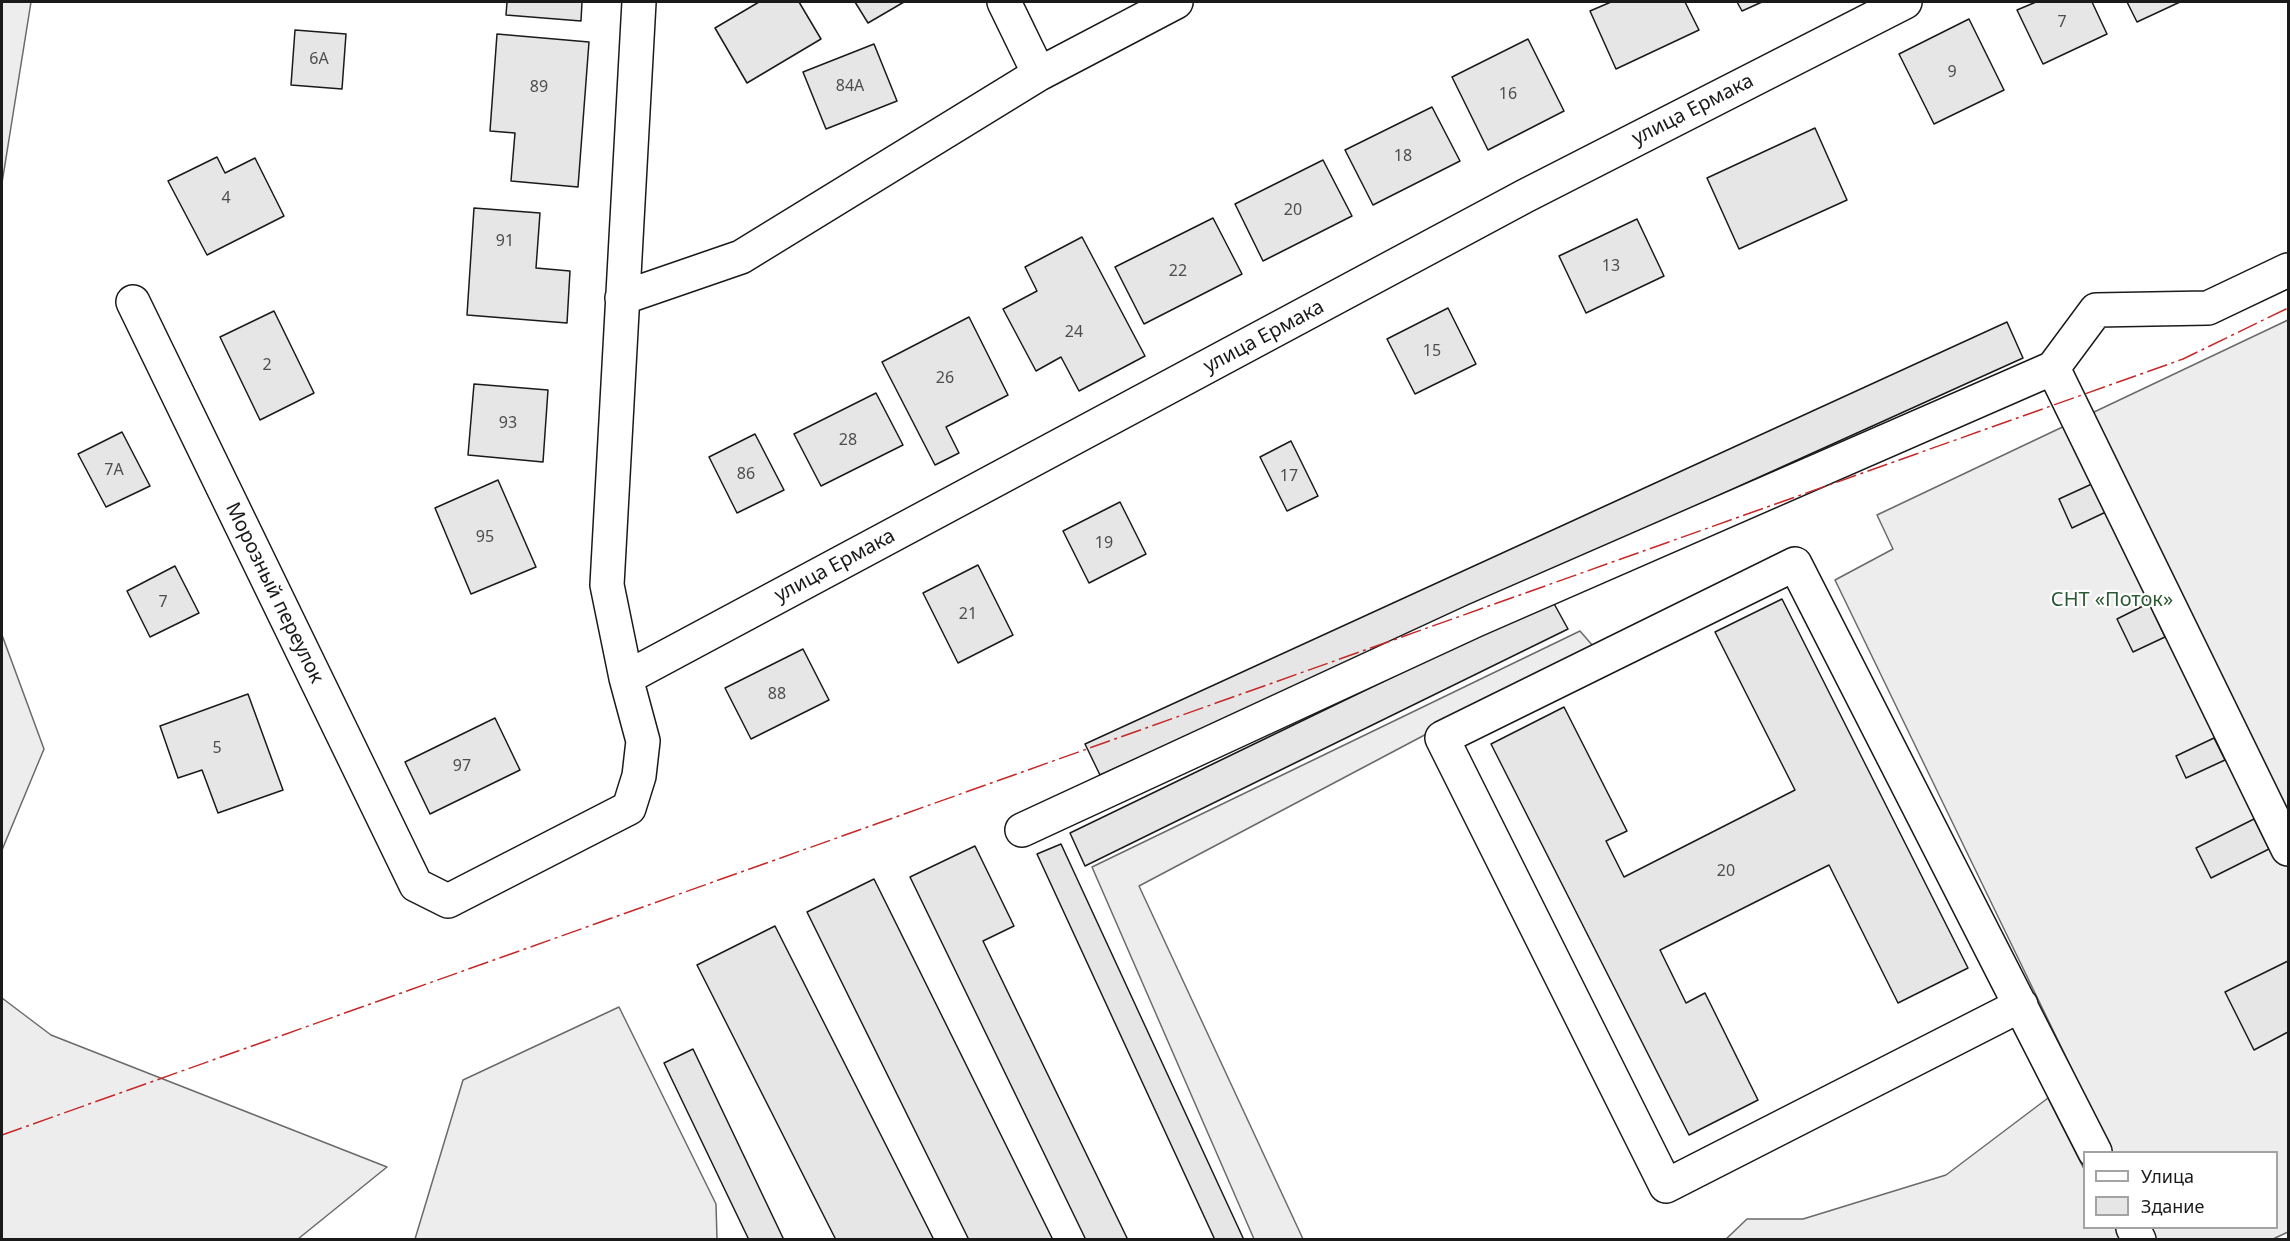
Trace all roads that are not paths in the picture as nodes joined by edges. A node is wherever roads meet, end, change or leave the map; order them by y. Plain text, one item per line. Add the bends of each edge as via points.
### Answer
1 (639, 2) edge
2 (1004, 2) edge
3 (1176, 2) edge
4 (1905, 2) edge
5 (1038, 74) junction
6 (2289, 270) edge
7 (622, 298) junction
8 (133, 302) dead end
9 (2053, 368) junction
10 (626, 678) junction
11 (1022, 830) dead end
12 (2289, 849) edge
13 (2021, 1005) junction
14 (2094, 1151) edge

1 - 7 street
2 - 5 street
3 - 5 street
4 - 10 street, улица Ермака via 1515,202
5 - 7 street via 741,257
6 - 9 street via 2208,308 2096,310
7 - 10 street via 607,585
8 - 10 street, Морозный переулок via 416,885 448,901 629,808 639,776 643,741
9 - 11 street via 1476,620
9 - 12 street
13 - 13 street via 1795,564 1442,738 1666,1186
13 - 14 street

